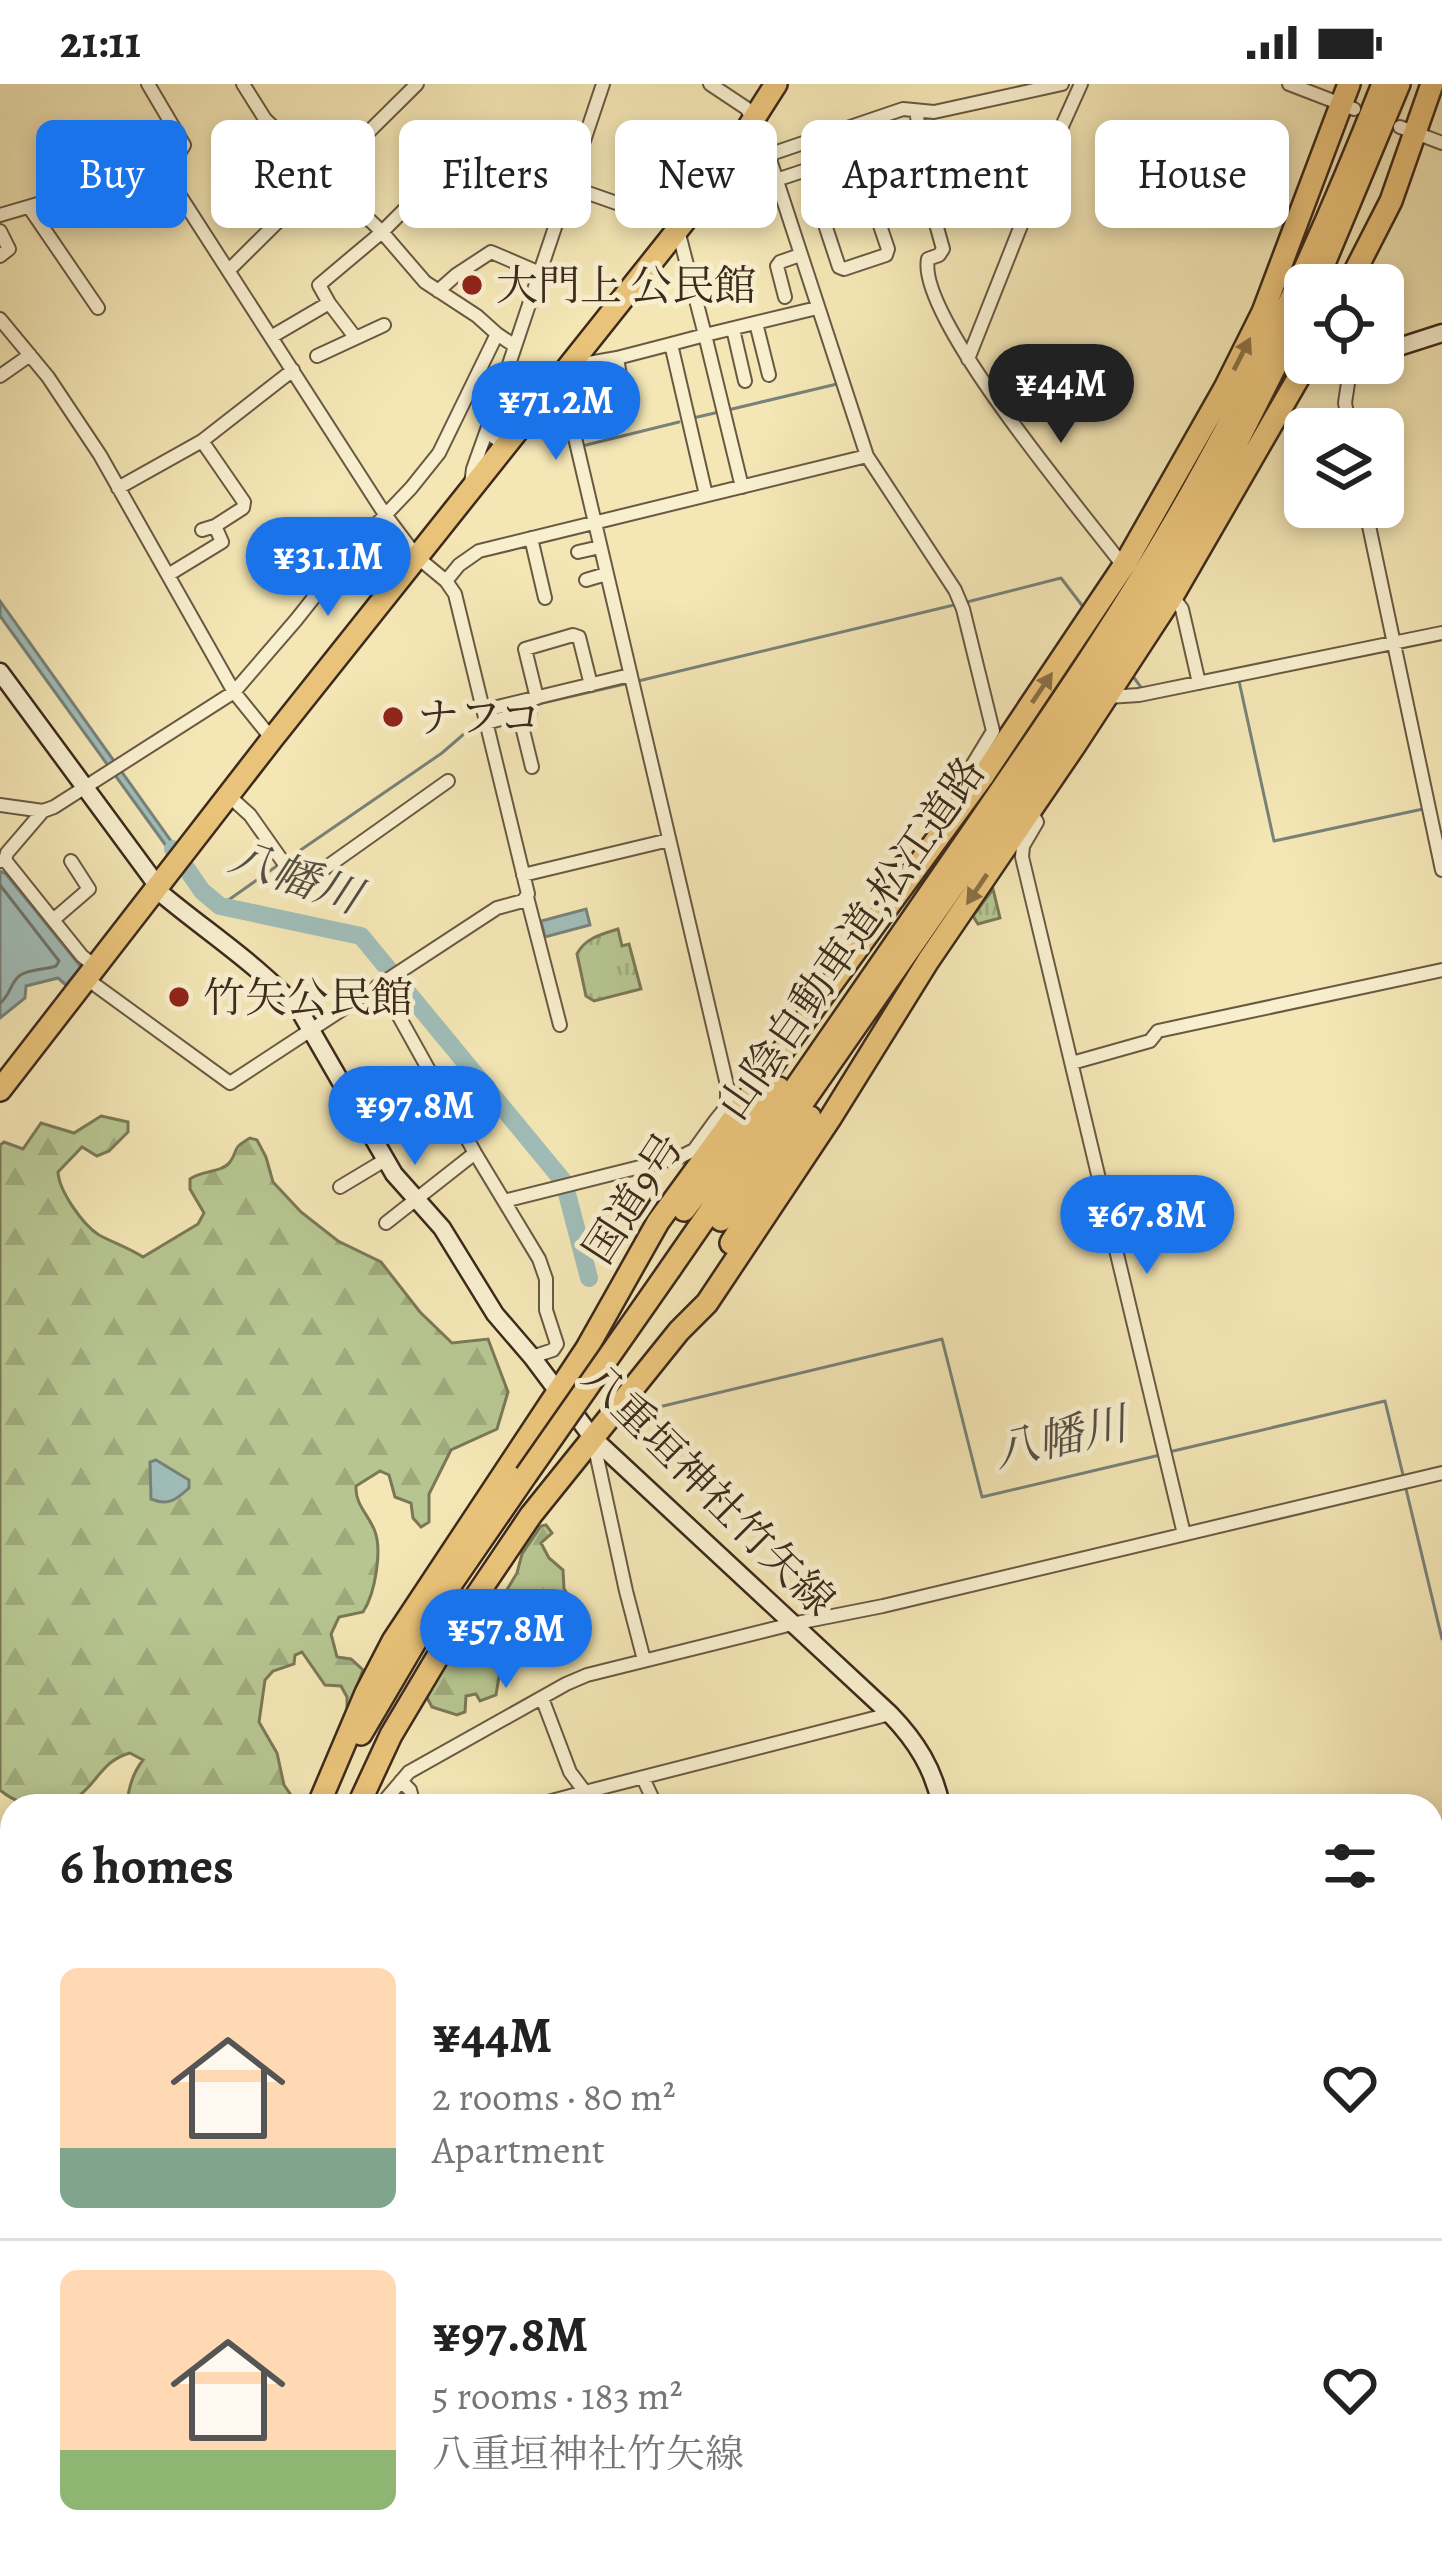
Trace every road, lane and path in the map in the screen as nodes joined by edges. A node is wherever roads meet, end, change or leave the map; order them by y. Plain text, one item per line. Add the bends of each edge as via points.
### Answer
1 (148, 84) edge
2 (243, 84) edge
3 (417, 84) edge
4 (603, 84) edge
5 (710, 84) edge
6 (776, 84) edge
7 (1062, 84) edge
8 (1082, 84) edge
9 (1289, 84) edge
10 (1383, 84) edge
11 (1399, 84) edge
12 (1432, 84) edge
13 (1348, 99) edge
14 (916, 110) junction
15 (169, 120) edge
16 (266, 120) edge
17 (591, 120) edge
18 (753, 120) edge
19 (755, 120) edge
20 (375, 126) edge
21 (1407, 130) junction
22 (1442, 142) edge
23 (777, 151) edge
24 (807, 170) joint
25 (777, 183) edge
26 (591, 194) edge
27 (36, 205) edge
28 (187, 206) edge
29 (28, 207) junction
30 (0, 215) edge
31 (399, 215) edge
32 (375, 225) edge
33 (273, 228) edge
34 (554, 228) edge
35 (678, 230) junction
36 (0, 231) edge
37 (382, 232) junction
38 (800, 255) junction
39 (0, 256) edge
40 (1324, 264) edge
41 (1359, 264) edge
42 (230, 270) junction
43 (540, 273) junction
44 (438, 291) junction
45 (785, 298) dead end
46 (329, 303) junction
47 (98, 308) dead end
48 (818, 308) junction
49 (0, 319) edge
50 (757, 323) junction
51 (384, 325) dead end
52 (733, 328) junction
53 (1442, 333) edge
54 (497, 334) junction
55 (705, 335) junction
56 (272, 337) junction
57 (355, 337) junction
58 (671, 344) junction
59 (1404, 345) edge
60 (515, 346) junction
61 (1284, 349) edge
62 (31, 355) junction
63 (317, 356) dead end
64 (617, 358) junction
65 (968, 359) junction
66 (293, 370) junction
67 (562, 374) junction
68 (770, 375) dead end
69 (0, 376) edge
70 (745, 381) dead end
71 (1294, 384) edge
72 (572, 425) junction
73 (488, 427) junction
74 (202, 441) junction
75 (506, 446) junction
76 (867, 456) junction
77 (742, 487) junction
78 (118, 488) junction
79 (470, 492) junction
80 (706, 495) junction
81 (384, 513) junction
82 (595, 523) junction
83 (1369, 528) edge
84 (531, 538) junction
85 (600, 547) junction
86 (578, 552) dead end
87 (417, 557) junction
88 (1130, 568) junction
89 (606, 574) junction
90 (168, 575) junction
91 (586, 580) dead end
92 (446, 581) junction
93 (1170, 593) junction
94 (545, 598) dead end
95 (1442, 633) edge
96 (1393, 644) junction
97 (0, 672) edge
98 (631, 680) junction
99 (1199, 683) junction
100 (591, 685) junction
101 (234, 692) junction
102 (1106, 697) junction
103 (537, 698) junction
104 (486, 717) junction
105 (272, 739) junction
106 (532, 767) dead end
107 (985, 777) junction
108 (448, 781) dead end
109 (85, 787) junction
110 (229, 796) junction
111 (0, 805) edge
112 (1029, 809) junction
113 (43, 811) junction
114 (669, 839) junction
115 (954, 857) junction
116 (2, 861) edge
117 (71, 861) dead end
118 (1442, 870) edge
119 (524, 875) junction
120 (157, 890) junction
121 (527, 897) junction
122 (53, 920) junction
123 (925, 927) junction
124 (1442, 970) edge
125 (91, 973) junction
126 (389, 979) junction
127 (560, 1025) dead end
128 (312, 1030) junction
129 (1072, 1063) junction
130 (2, 1082) edge
131 (720, 1125) junction
132 (475, 1153) junction
133 (385, 1160) junction
134 (340, 1187) dead end
135 (414, 1199) junction
136 (504, 1201) junction
137 (386, 1222) dead end
138 (676, 1273) junction
139 (605, 1316) junction
140 (679, 1331) junction
141 (532, 1357) junction
142 (557, 1393) junction
143 (592, 1437) junction
144 (1442, 1472) edge
145 (532, 1479) junction
146 (1184, 1534) junction
147 (792, 1624) junction
148 (644, 1660) junction
149 (542, 1698) junction
150 (890, 1714) junction
151 (643, 1778) junction
152 (401, 1781) junction
153 (585, 1792) junction
154 (323, 1794) edge
155 (334, 1794) edge
156 (351, 1794) edge
157 (364, 1794) edge
158 (390, 1794) edge
159 (411, 1794) edge
160 (580, 1794) edge
161 (650, 1794) edge
162 (937, 1794) edge

1 - 15 street
2 - 16 street
3 - 20 street
4 - 17 street
5 - 18 street
6 - 19 highway
7 - 14 street
8 - 65 street
9 - 13 street
10 - 115 highway, 山陰自動車道;松江道路 via 1299,284 1203,472 1081,673
11 - 40 highway
12 - 21 highway
88 -> 13 highway, 国道9号 via 1268,315
14 - 23 street
14 - 65 street via 943,249 925,264 928,282
21 - 22 street
21 - 41 highway via 1391,201
24 - 24 street via 857,158 886,255 839,267
25 - 38 street
26 - 35 street
27 - 29 street
28 - 42 street
29 - 30 street
29 - 47 street
31 - 37 street
32 - 37 street
33 - 42 street
34 - 43 street
35 - 55 street
35 - 67 highway
36 - 39 street via 9,249
37 - 44 street
37 - 46 street via 319,285
38 - 45 street via 777,266
38 - 48 street
42 - 56 street
43 - 44 street via 491,252
43 - 60 street
44 - 54 street
46 - 56 street
46 - 57 street
48 - 50 street
48 - 76 street
49 - 62 street
50 - 52 street
50 - 68 street
51 - 57 street
52 - 55 street
52 - 70 street
53 - 59 main road
54 - 60 street
54 - 81 street via 439,453
55 - 58 street
55 - 77 street
56 - 66 street
57 - 63 street
58 - 64 street
58 - 80 street
60 - 73 street
61 - 123 highway, 山陰自動車道;松江道路 via 1164,574
62 - 69 street
62 - 78 street
64 - 67 street
64 - 72 street via 626,410
65 - 88 street
66 - 74 street
66 - 81 street
67 - 72 street
67 - 75 highway
71 - 93 highway
72 - 82 street
73 - 75 street
73 - 79 street
74 - 78 street
74 - 90 street via 243,508 208,528 222,542
75 - 79 highway
76 - 77 street
76 - 107 street via 963,609 993,731 973,764
77 - 80 street
78 - 90 street
79 - 87 highway
80 - 82 street
81 - 87 street
81 - 101 street
82 - 84 street
82 - 85 street
83 - 96 street
84 - 92 street via 479,551
84 - 94 street
85 - 86 street
85 - 89 street
87 - 92 street
87 - 105 highway
107 -> 88 highway, 国道9号
89 - 91 street
89 - 98 street
90 - 101 street
92 - 104 street
93 - 99 street via 1182,609
93 - 102 highway
95 - 96 street
96 - 99 street
96 - 118 street
97 - 109 main road, 八重垣神社竹矢線
98 - 100 street
98 - 114 street
99 - 102 street
100 - 103 street
100 - 103 street via 575,635 526,649
101 - 105 street
101 - 109 street
102 - 112 highway
103 - 104 street
104 - 106 street via 524,712
104 - 119 street
105 - 110 highway
107 - 131 highway, 国道9号
108 - 110 street via 300,886
109 - 113 street
109 - 120 main road, 八重垣神社竹矢線
110 - 120 highway
111 - 113 street
112 - 129 street via 1037,822 1022,857
112 -> 140 highway via 707,1304
113 - 116 street
114 - 119 street
114 - 131 street via 727,1085
115 - 138 highway, 山陰自動車道;松江道路
115 - 139 highway
116 - 122 street
117 - 122 street via 89,889
119 - 121 street
120 - 125 highway
120 - 128 main road, 八重垣神社竹矢線 via 281,991
121 - 126 street
121 - 127 street
122 - 125 street
123 - 138 highway, 山陰自動車道;松江道路
123 - 140 highway
124 - 129 street via 1158,1031 1150,1041
125 - 128 street via 230,1083
125 - 130 highway
126 - 128 street
126 - 132 street
128 - 133 main road, 八重垣神社竹矢線
129 - 146 street
131 - 136 street via 680,1157
131 - 139 highway, 国道9号
132 - 135 street
132 - 136 street
133 - 134 street
133 - 135 main road, 八重垣神社竹矢線
135 - 137 street
135 - 141 main road, 八重垣神社竹矢線
136 - 141 street via 546,1279 557,1344
138 - 145 highway, 山陰自動車道;松江道路
139 - 142 highway, 国道9号
140 - 143 highway
141 - 142 main road, 八重垣神社竹矢線
142 - 143 main road, 八重垣神社竹矢線
142 - 154 highway, 国道9号 via 393,1641
143 - 147 main road, 八重垣神社竹矢線
143 - 148 street
143 - 157 highway via 456,1626
144 - 146 street
145 - 155 highway, 山陰自動車道;松江道路 via 468,1557 393,1676
145 - 156 highway, 山陰自動車道;松江道路 via 423,1656
146 - 147 street
147 - 148 street
147 - 150 main road, 八重垣神社竹矢線
148 - 149 street
149 - 152 street
149 - 153 street
150 - 151 street
150 - 162 main road, 八重垣神社竹矢線 via 929,1766
151 - 153 street
151 - 161 street
152 - 158 street
152 - 159 street
153 - 160 street

